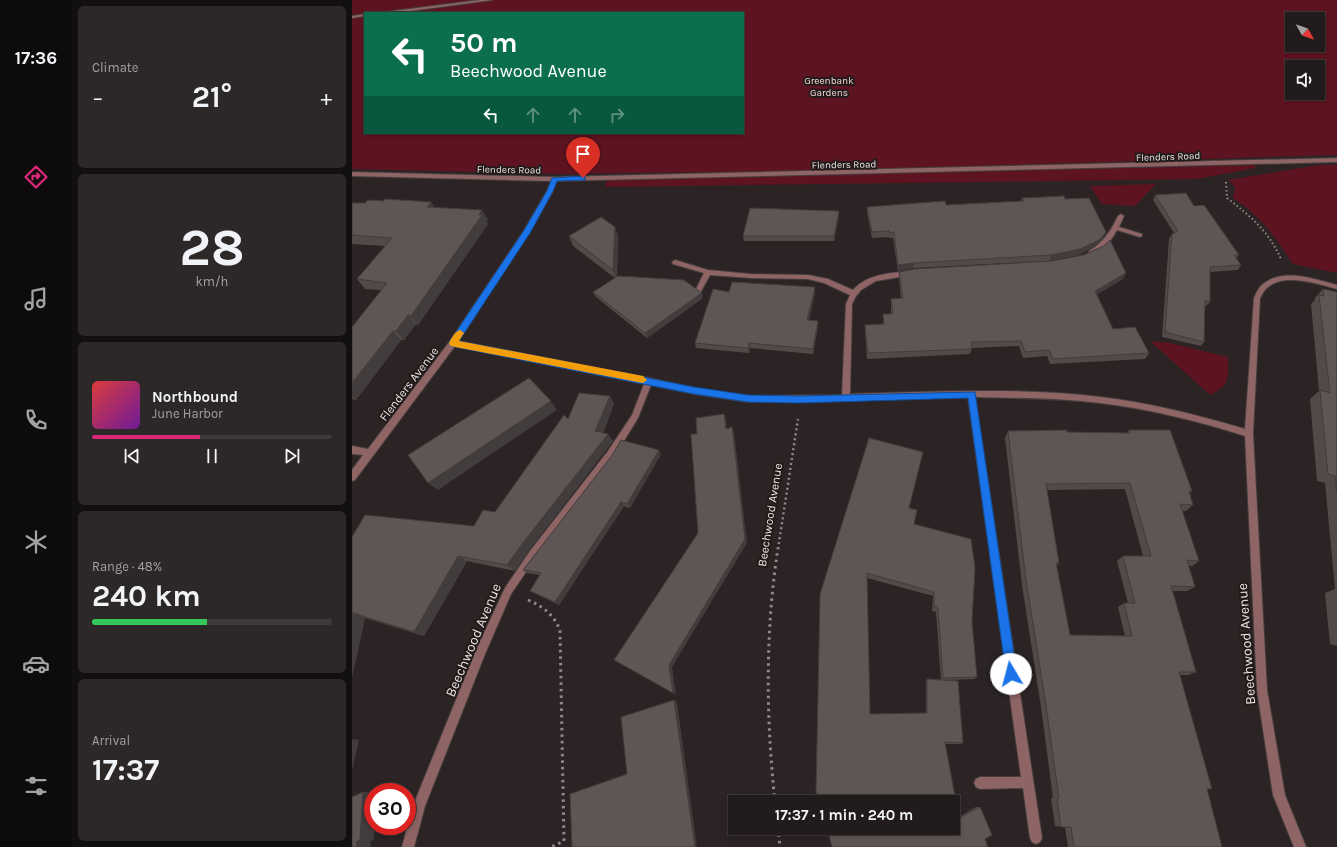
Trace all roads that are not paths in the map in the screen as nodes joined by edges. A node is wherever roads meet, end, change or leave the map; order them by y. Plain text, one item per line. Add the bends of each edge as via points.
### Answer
1 (490, 0) edge
2 (393, 12) edge
3 (364, 16) edge
4 (352, 17) edge
5 (1337, 160) edge
6 (352, 174) edge
7 (554, 179) junction
8 (1121, 216) dead end
9 (1117, 228) junction
10 (1140, 235) dead end
11 (1086, 255) edge
12 (675, 262) dead end
13 (708, 272) junction
14 (920, 272) edge
15 (1337, 287) edge
16 (698, 290) edge
17 (853, 293) junction
18 (453, 343) junction
19 (649, 381) junction
20 (971, 394) junction
21 (846, 397) junction
22 (1250, 434) junction
23 (352, 450) edge
24 (370, 453) junction
25 (352, 477) edge
26 (980, 782) dead end
27 (1027, 782) junction
28 (1036, 838) dead end
29 (408, 847) edge
30 (1300, 847) edge

1 - 2 street
3 - 4 street
5 - 7 street, Flenders Road
6 - 7 street, Flenders Road
7 - 18 street, Flenders Avenue via 526,233
8 - 9 street
9 - 10 street
9 - 11 street via 1099,249
12 - 13 street
13 - 16 street
13 - 17 street via 808,277 826,280
14 - 17 street via 868,281
15 - 22 street, Beechwood Avenue via 1294,277 1271,280 1260,289
17 - 21 street via 849,304
18 - 19 street
18 - 24 street, Flenders Avenue
19 - 21 street via 748,399
19 - 29 street, Beechwood Avenue via 635,416 611,454 533,554 508,591 419,806
20 - 21 street
20 - 22 street via 1100,400 1180,413
20 - 27 street
22 - 30 street, Beechwood Avenue via 1262,690 1278,795
23 - 24 street
24 - 25 street, Flenders Avenue
26 - 27 street
27 - 28 street

